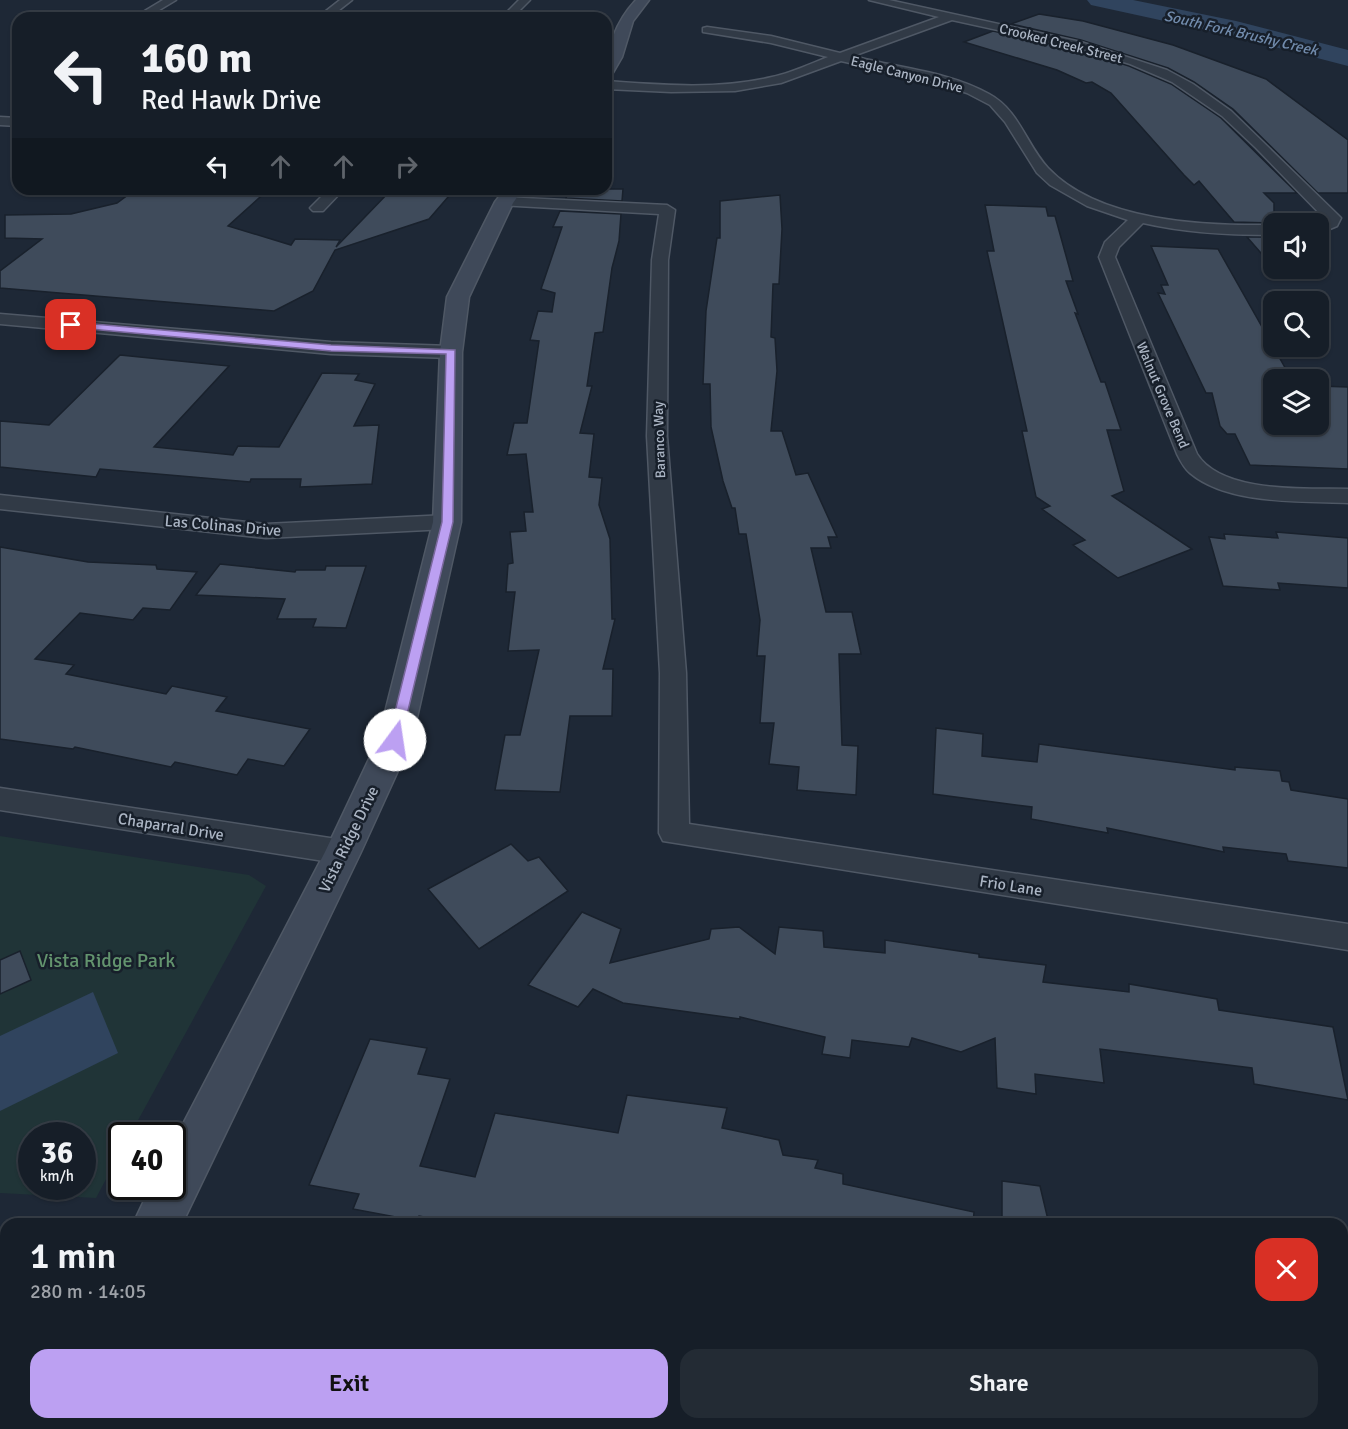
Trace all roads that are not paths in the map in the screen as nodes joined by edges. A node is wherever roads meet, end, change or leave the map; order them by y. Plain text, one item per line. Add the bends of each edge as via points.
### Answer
1 (171, 0) edge
2 (347, 0) edge
3 (525, 0) edge
4 (643, 0) edge
5 (874, 0) edge
6 (149, 12) edge
7 (330, 12) edge
8 (512, 12) edge
9 (950, 17) junction
10 (707, 30) dead end
11 (839, 57) junction
12 (612, 63) edge
13 (612, 85) edge
14 (331, 195) edge
15 (509, 196) edge
16 (318, 208) dead end
17 (1328, 213) edge
18 (1139, 218) junction
19 (1263, 230) edge
20 (0, 319) edge
21 (451, 352) junction
22 (1348, 496) edge
23 (0, 502) edge
24 (447, 522) junction
25 (0, 799) edge
26 (674, 833) joint
27 (342, 852) junction
28 (1348, 937) edge
29 (160, 1218) edge

1 - 6 street
2 - 7 street
3 - 8 street
4 - 12 street via 623,27
5 - 9 street, Crooked Creek Street
9 - 11 street
9 - 17 street, Crooked Creek Street via 1110,53 1167,75 1212,102
10 - 11 street, Eagle Canyon Drive via 751,34
11 - 13 street via 748,87 681,90
11 - 18 street, Eagle Canyon Drive via 949,83 985,96 1002,108 1042,171 1058,185 1106,208
14 - 16 street
15 - 21 street, Vista Ridge Drive via 458,297
15 - 26 street, Baranco Way via 666,210 660,260 657,436 673,673
18 - 19 street, Eagle Canyon Drive via 1197,228
18 - 22 street, Walnut Grove Bend via 1116,240 1107,257 1196,468 1214,479 1258,491
20 - 21 street via 331,348
21 - 24 street, Vista Ridge Drive
23 - 24 street, Las Colinas Drive via 266,531
24 - 27 street, Vista Ridge Drive via 395,740
25 - 27 street, Chaparral Drive
26 - 28 street, Frio Lane
27 - 29 street, Vista Ridge Drive

